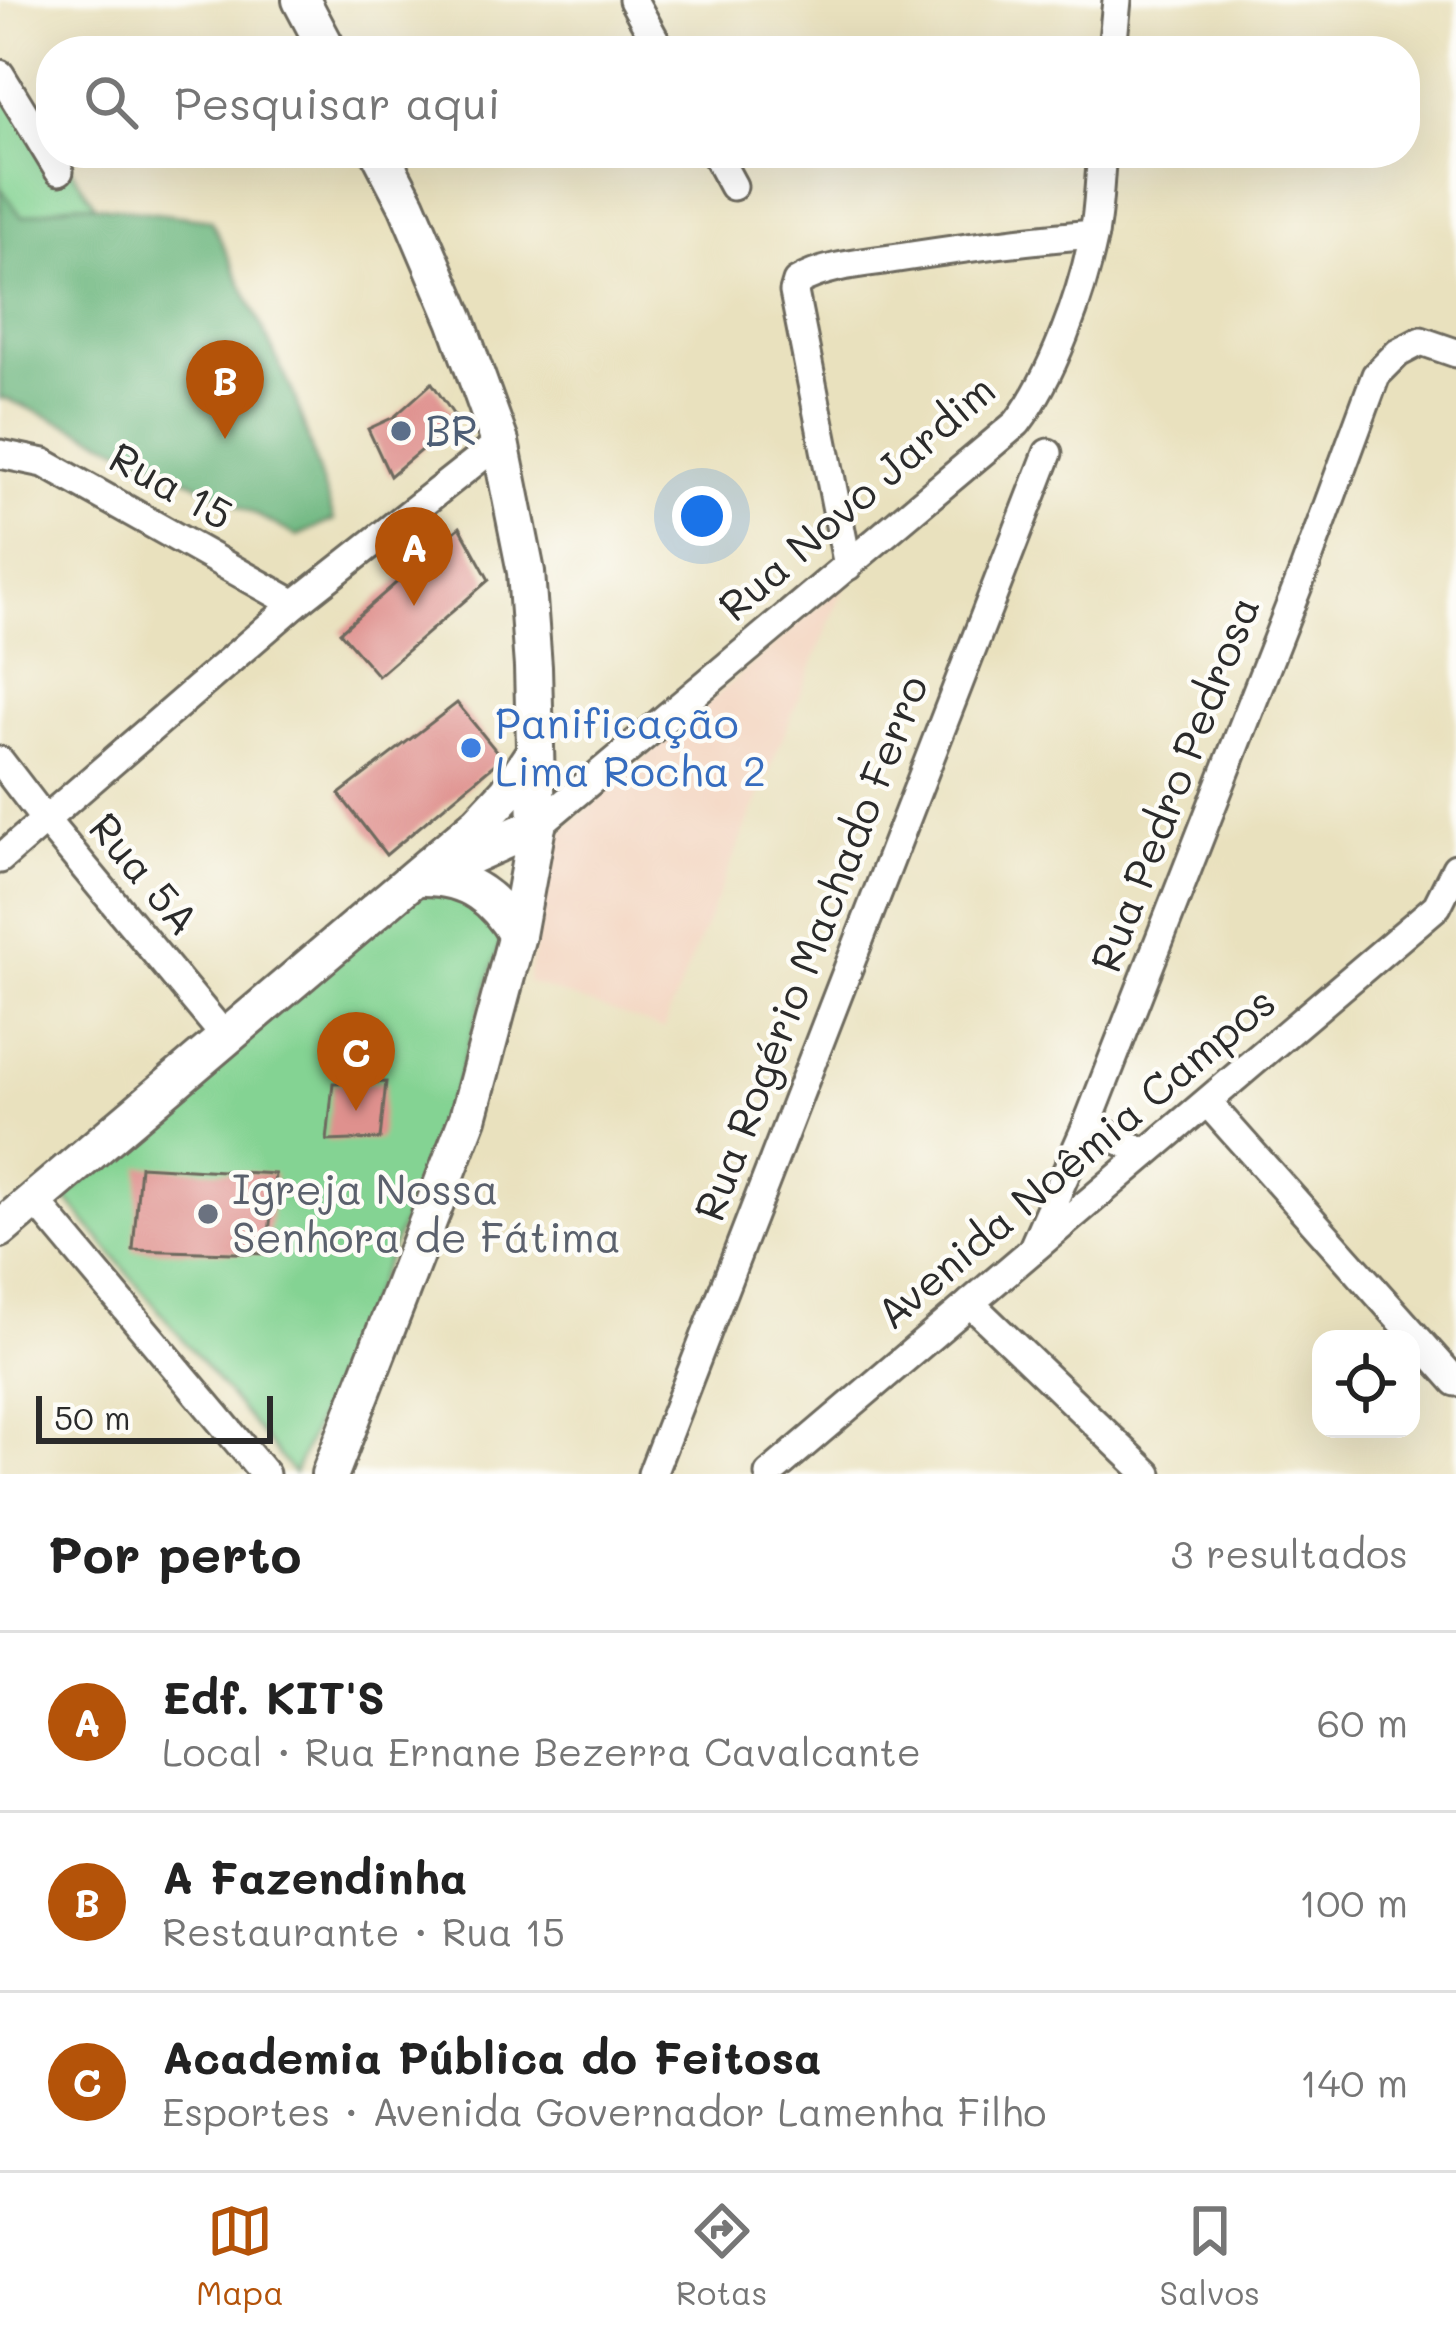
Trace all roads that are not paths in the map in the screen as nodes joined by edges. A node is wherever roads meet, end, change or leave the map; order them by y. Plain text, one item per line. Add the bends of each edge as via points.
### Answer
1 (301, 0) edge
2 (634, 0) edge
3 (1117, 0) edge
4 (320, 36) edge
5 (653, 36) edge
6 (1113, 36) edge
7 (0, 74) edge
8 (36, 133) edge
9 (57, 168) edge
10 (388, 168) edge
11 (723, 168) edge
12 (1101, 168) edge
13 (59, 171) dead end
14 (733, 186) dead end
15 (1094, 234) junction
16 (1456, 353) edge
17 (500, 442) junction
18 (1048, 453) dead end
19 (0, 454) edge
20 (848, 566) junction
21 (295, 604) junction
22 (534, 754) junction
23 (0, 760) edge
24 (46, 820) junction
25 (537, 826) junction
26 (0, 859) edge
27 (1456, 868) edge
28 (417, 877) junction
29 (1446, 917) edge
30 (517, 935) junction
31 (227, 1039) junction
32 (1207, 1102) junction
33 (1087, 1125) junction
34 (1146, 1153) junction
35 (34, 1199) junction
36 (0, 1229) edge
37 (1032, 1250) junction
38 (970, 1304) junction
39 (1456, 1382) edge
40 (265, 1474) edge
41 (330, 1474) edge
42 (652, 1474) edge
43 (769, 1474) edge
44 (1148, 1474) edge

1 - 4 street
2 - 5 street
3 - 6 street
7 - 8 street
9 - 13 street
10 - 17 street
11 - 14 street
12 - 15 street, Rua Novo Jardim
15 - 20 street, Rua Novo Jardim via 1073,306 1017,423
15 - 20 street via 853,265 797,282
16 - 33 street, Rua Pedro Pedrosa via 1421,341 1376,375
17 - 21 street
17 - 22 street via 526,572
18 - 42 street, Rua Rogério Machado Ferro
19 - 21 street, Rua 15 via 44,463
20 - 25 street, Rua Novo Jardim
21 - 24 street
22 - 25 street
22 - 28 street via 479,824
23 - 24 street, Rua 5A
24 - 26 street
24 - 31 street, Rua 5A
25 - 28 street
25 - 30 street
27 - 29 street
28 - 30 street via 466,883 505,913
28 - 31 street
29 - 32 street, Avenida Noêmia Campos
30 - 41 street via 468,1118
31 - 35 street
32 - 34 street, Avenida Noêmia Campos
32 - 39 street
33 - 34 street
33 - 37 street, Rua Pedro Pedrosa
34 - 37 street, Avenida Noêmia Campos
35 - 36 street
35 - 40 street
37 - 38 street, Avenida Noêmia Campos
38 - 43 street, Avenida Noêmia Campos
38 - 44 street

